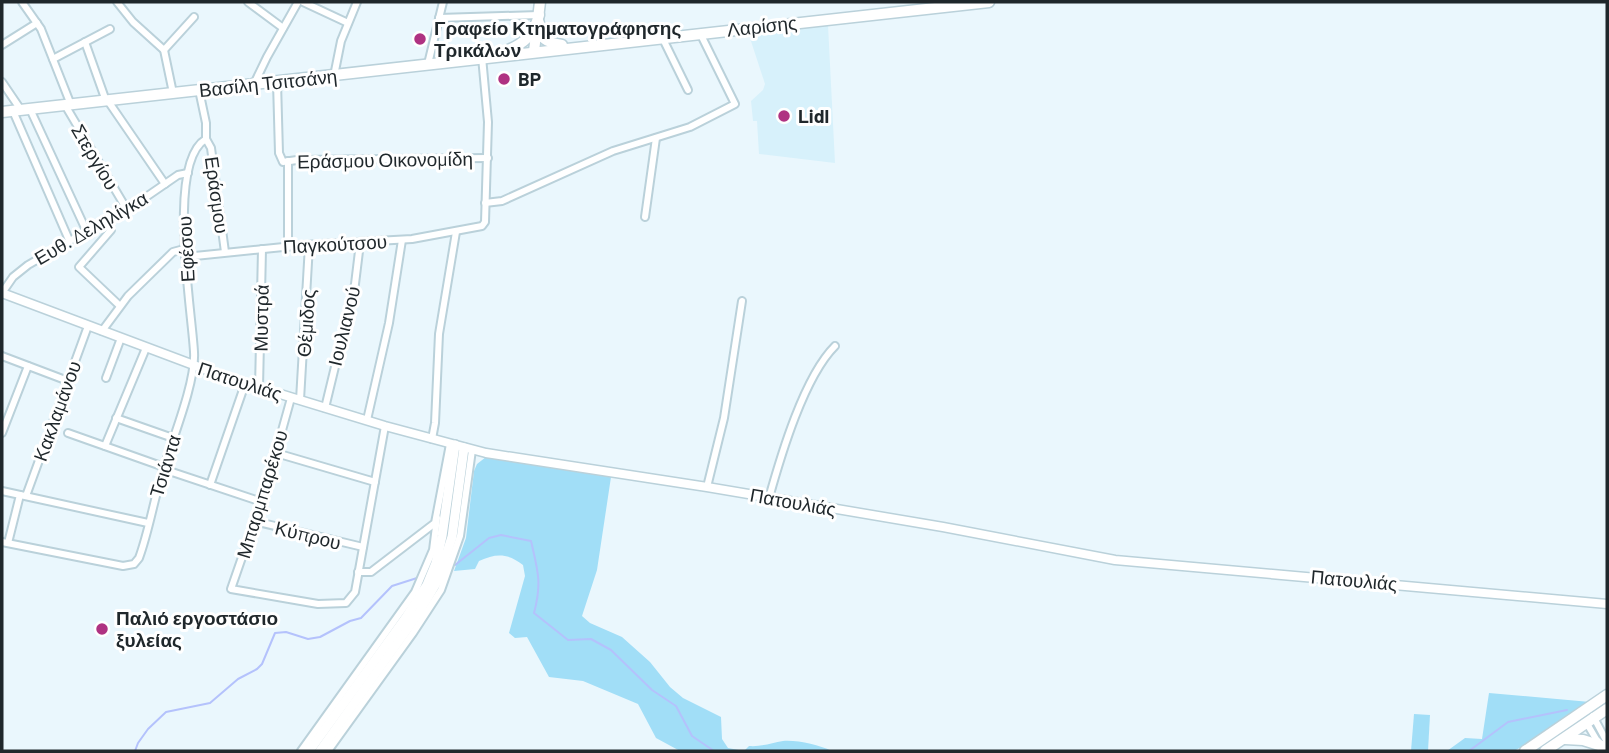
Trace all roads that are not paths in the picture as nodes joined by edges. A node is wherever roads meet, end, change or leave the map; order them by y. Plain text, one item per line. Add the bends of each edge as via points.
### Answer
1 (22, 2) edge
2 (117, 2) edge
3 (248, 2) edge
4 (301, 2) edge
5 (357, 2) edge
6 (443, 2) edge
7 (540, 2) edge
8 (989, 2) edge
9 (539, 15) junction
10 (194, 17) dead end
11 (439, 18) junction
12 (37, 23) junction
13 (348, 23) junction
14 (283, 28) junction
15 (110, 29) dead end
16 (700, 33) junction
17 (662, 37) junction
18 (85, 42) junction
19 (2, 45) edge
20 (573, 47) junction
21 (164, 50) junction
22 (534, 51) junction
23 (486, 57) junction
24 (53, 59) junction
25 (428, 64) junction
26 (334, 76) junction
27 (2, 82) edge
28 (277, 82) junction
29 (254, 84) junction
30 (200, 90) junction
31 (688, 90) dead end
32 (173, 93) junction
33 (107, 101) junction
34 (68, 105) junction
35 (16, 110) edge
36 (656, 138) junction
37 (206, 139) junction
38 (488, 158) junction
39 (286, 162) junction
40 (188, 173) junction
41 (166, 184) junction
42 (485, 203) junction
43 (126, 208) junction
44 (645, 217) dead end
45 (86, 230) junction
46 (111, 230) dead end
47 (456, 232) junction
48 (69, 240) junction
49 (402, 240) junction
50 (360, 243) junction
51 (309, 245) junction
52 (288, 247) junction
53 (262, 249) junction
54 (225, 252) junction
55 (185, 253) junction
56 (2, 293) edge
57 (742, 301) dead end
58 (120, 306) junction
59 (88, 326) junction
60 (102, 331) junction
61 (121, 338) junction
62 (835, 346) dead end
63 (146, 348) junction
64 (2, 356) edge
65 (28, 366) junction
66 (194, 366) junction
67 (106, 378) dead end
68 (68, 381) junction
69 (244, 384) junction
70 (260, 388) junction
71 (295, 399) junction
72 (324, 408) junction
73 (116, 418) junction
74 (367, 420) junction
75 (385, 426) junction
76 (2, 431) edge
77 (68, 433) dead end
78 (173, 438) junction
79 (432, 439) junction
80 (105, 446) junction
81 (460, 447) junction
82 (276, 453) junction
83 (164, 468) junction
84 (375, 482) junction
85 (210, 485) junction
86 (707, 487) junction
87 (2, 491) edge
88 (23, 495) junction
89 (769, 498) junction
90 (262, 502) junction
91 (437, 518) junction
92 (254, 521) junction
93 (148, 523) junction
94 (5, 542) edge
95 (363, 547) junction
96 (358, 572) junction
97 (1607, 604) edge
98 (1607, 695) edge
99 (1607, 709) edge
100 (1585, 712) junction
101 (1591, 721) junction
102 (1564, 739) junction
103 (1606, 746) edge
104 (302, 751) edge
105 (309, 751) edge
106 (320, 751) edge
107 (328, 751) edge
108 (1525, 751) edge
109 (1545, 751) edge

1 - 12 street, Στεργίου
2 - 21 street
3 - 14 street
4 - 13 street
4 - 14 street
5 - 13 street
6 - 11 street
7 - 9 main road
8 - 16 main road, Λαρίσης
9 - 11 street
9 - 20 main road via 543,40
9 - 22 main road
9 - 23 main road via 528,40
10 - 21 street
11 - 25 street
12 - 19 street
12 - 24 street, Στεργίου
13 - 26 street
14 - 29 street
15 - 18 street
16 - 17 main road, Λαρίσης
16 - 36 street via 735,104
17 - 20 main road, Λαρίσης
17 - 31 street
18 - 24 street
18 - 33 street
20 - 22 main road, Λαρίσης
21 - 32 street
22 - 23 main road, Βασίλη Τσιτσάνη
23 - 25 main road, Βασίλη Τσιτσάνη
23 - 38 street
24 - 34 street, Στεργίου
25 - 26 main road, Βασίλη Τσιτσάνη
26 - 28 main road, Βασίλη Τσιτσάνη
27 - 35 street
28 - 29 main road, Βασίλη Τσιτσάνη
28 - 39 street via 280,156
29 - 30 main road, Βασίλη Τσιτσάνη
30 - 32 main road, Βασίλη Τσιτσάνη
30 - 37 street, Εράσμου
32 - 33 main road, Βασίλη Τσιτσάνη
33 - 34 main road, Βασίλη Τσιτσάνη
33 - 41 street
34 - 35 main road, Βασίλη Τσιτσάνη
34 - 43 street, Στεργίου
35 - 45 street
35 - 48 street
36 - 42 street via 606,153 502,201
36 - 44 street
37 - 40 street, Εφέσου
37 - 54 street, Εράσμου
38 - 39 street, Εράσμου Οικονομίδη
38 - 42 street
39 - 52 street
40 - 41 street, Ευθ. Δεληλίγκα
40 - 55 street, Εφέσου
41 - 43 street, Ευθ. Δεληλίγκα
42 - 47 street, Παγκούτσου via 484,224
43 - 45 street, Ευθ. Δεληλίγκα
45 - 48 street, Ευθ. Δεληλίγκα
46 - 58 street via 79,267
47 - 49 street, Παγκούτσου
47 - 79 street via 439,334
48 - 56 street, Ευθ. Δεληλίγκα via 19,271
49 - 50 street, Παγκούτσου
49 - 74 street
50 - 51 street, Παγκούτσου
50 - 72 street, Ιουλιανού via 355,284
51 - 52 street, Παγκούτσου
51 - 71 street, Θέμιδος
52 - 53 street, Παγκούτσου
53 - 54 street, Παγκούτσου
53 - 70 street, Μυστρά
54 - 55 street, Παγκούτσου
55 - 58 street via 173,252
55 - 66 street, Εφέσου
56 - 59 street, Πατουλιάς
57 - 86 street via 724,418
58 - 60 street
59 - 60 street, Πατουλιάς
59 - 68 street, Κακλαμάνου
60 - 61 street, Πατουλιάς
61 - 63 street, Πατουλιάς
61 - 67 street
62 - 89 street via 815,372 789,433
63 - 66 street, Πατουλιάς
63 - 73 street
64 - 65 street
65 - 68 street
65 - 76 street
66 - 69 street, Πατουλιάς
66 - 78 street, Τσιάντα
68 - 88 street, Κακλαμάνου
69 - 70 street, Πατουλιάς
69 - 85 street
70 - 71 street, Πατουλιάς
71 - 72 street, Πατουλιάς
71 - 82 street, Μπαρμπαρέκου
72 - 74 street, Πατουλιάς
73 - 78 street
73 - 80 street
74 - 75 street, Πατουλιάς
75 - 79 street, Πατουλιάς
75 - 84 street
77 - 80 street
78 - 83 street, Τσιάντα
79 - 81 street, Πατουλιάς
80 - 83 street
81 - 86 street, Πατουλιάς
81 - 91 street
81 - 105 main road via 436,563 427,585
81 - 106 main road via 452,537 438,580
81 - 107 street via 459,543 441,590
82 - 84 street
82 - 90 street, Μπαρμπαρέκου
83 - 85 street
83 - 93 street, Τσιάντα
84 - 95 street
85 - 90 street
86 - 89 street, Πατουλιάς
87 - 88 street
88 - 93 street
88 - 94 street, Κακλαμάνου
89 - 97 street, Πατουλιάς via 1115,560
90 - 92 street, Μπαρμπαρέκου
91 - 96 street via 373,570
91 - 104 street via 430,559 415,592
92 - 95 street, Κύπρου
92 - 96 street, Μπαρμπαρέκου via 231,589 336,605 353,596
93 - 94 street, Τσιάντα via 140,556 134,564 123,566
95 - 96 street
98 - 100 main road
99 - 101 main road
100 - 101 street
100 - 108 main road
101 - 102 main road
101 - 103 street
102 - 103 main road
102 - 109 main road

